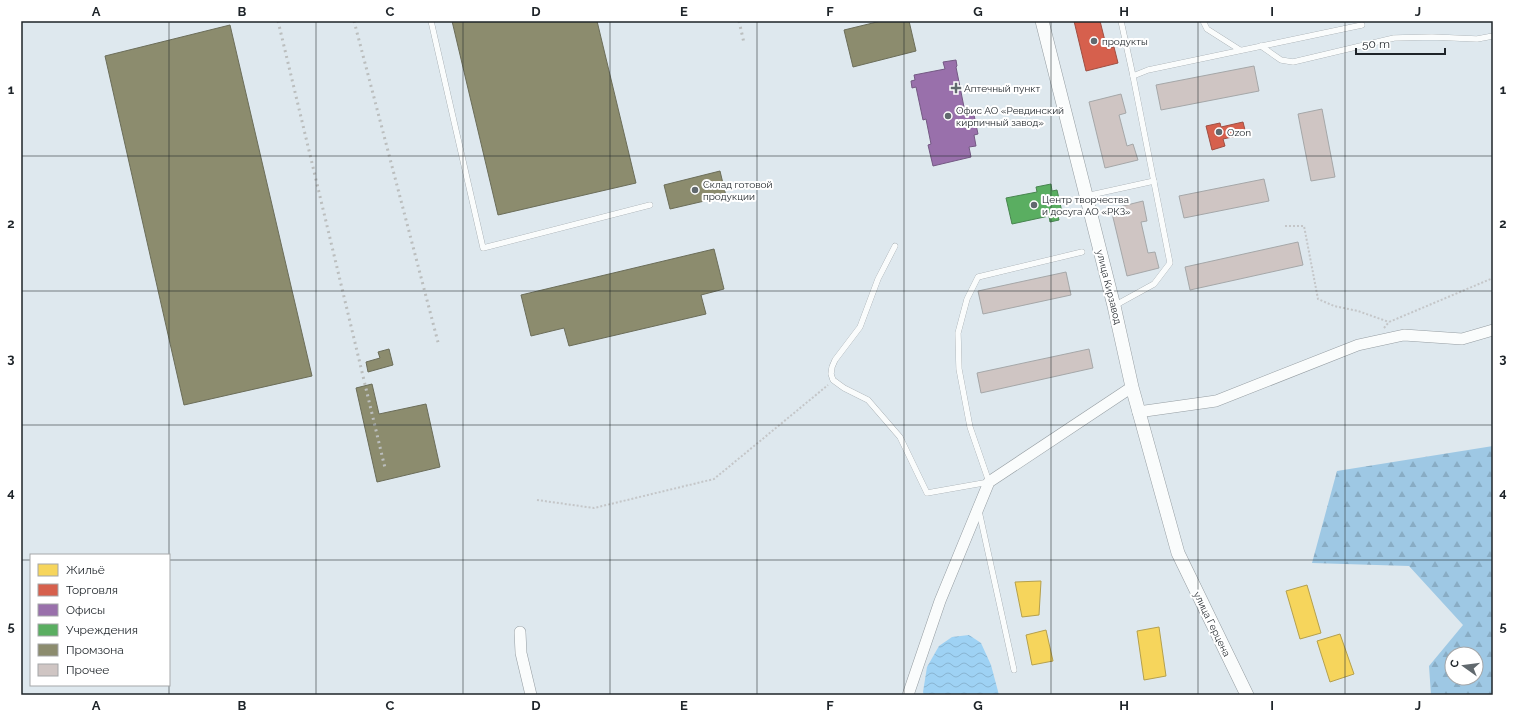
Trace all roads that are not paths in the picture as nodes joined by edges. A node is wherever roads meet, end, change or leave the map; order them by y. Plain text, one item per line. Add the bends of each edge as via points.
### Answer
1 (431, 21) edge
2 (1042, 21) edge
3 (1122, 21) edge
4 (1203, 21) edge
5 (1362, 25) dead end
6 (1493, 36) edge
7 (1261, 46) junction
8 (1240, 50) junction
9 (1133, 76) junction
10 (1154, 181) junction
11 (1086, 196) junction
12 (650, 206) dead end
13 (896, 246) dead end
14 (1082, 252) dead end
15 (1114, 306) junction
16 (1493, 330) edge
17 (1132, 387) junction
18 (1138, 412) junction
19 (989, 482) junction
20 (978, 509) junction
21 (1178, 553) joint
22 (520, 632) dead end
23 (1014, 670) dead end
24 (531, 695) edge
25 (908, 695) edge
26 (1247, 695) edge

1 - 12 lane via 484,248
2 - 11 street, улица Кирзавод
3 - 9 lane
4 - 8 lane via 1207,29
5 - 7 lane
6 - 7 lane via 1477,39 1394,38 1293,62 1280,60
7 - 8 lane
8 - 9 lane via 1148,70
9 - 10 lane
10 - 11 lane
10 - 15 lane via 1170,263 1154,284
11 - 15 street, улица Кирзавод
13 - 19 lane via 876,285 860,327 835,360 831,374 833,380 868,400 900,437 927,493
14 - 19 lane via 978,277 967,299 958,333 959,369 970,427
15 - 17 street, улица Кирзавод
16 - 18 street via 1462,339 1404,335 1358,345 1216,401
17 - 18 street, улица Кирзавод
17 - 19 street
18 - 21 street, улица Кирзавод
19 - 20 street
20 - 23 lane
20 - 25 street via 940,601
21 - 26 street, улица Герцена
22 - 24 street via 521,653

